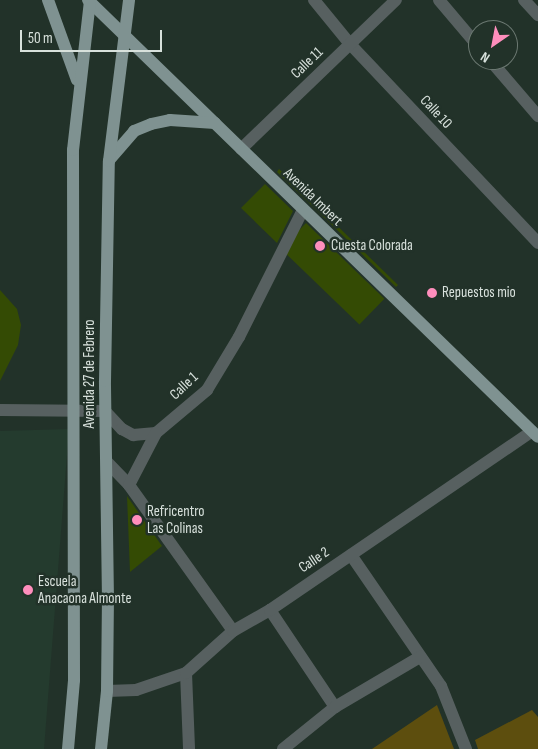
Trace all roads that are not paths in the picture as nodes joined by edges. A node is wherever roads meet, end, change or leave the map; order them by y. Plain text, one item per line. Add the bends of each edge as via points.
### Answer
1 (48, 0) edge
2 (89, 0) edge
3 (129, 0) edge
4 (314, 0) edge
5 (396, 0) edge
6 (438, 0) edge
7 (524, 0) edge
8 (538, 15) edge
9 (124, 32) junction
10 (468, 34) edge
11 (350, 44) junction
12 (499, 70) edge
13 (78, 84) junction
14 (538, 116) edge
15 (215, 124) junction
16 (241, 149) junction
17 (108, 161) junction
18 (303, 210) junction
19 (538, 243) edge
20 (71, 409) junction
21 (0, 410) edge
22 (105, 411) junction
23 (156, 433) junction
24 (535, 434) edge
25 (107, 462) junction
26 (129, 485) junction
27 (351, 555) junction
28 (270, 610) junction
29 (233, 631) junction
30 (420, 657) junction
31 (186, 673) junction
32 (107, 691) junction
33 (335, 707) junction
34 (68, 749) edge
35 (102, 749) edge
36 (189, 749) edge
37 (283, 749) edge
38 (466, 749) edge

1 - 13 main road
2 - 9 main road, Avenida Imbert
2 - 13 main road, Avenida 27 de Febrero
3 - 9 main road, Avenida 27 de Febrero
4 - 11 street, Calle 10
5 - 11 street, Calle 11
6 - 10 street
7 - 8 street
9 - 15 main road, Avenida Imbert
9 - 17 main road, Avenida 27 de Febrero
11 - 16 street, Calle 11
11 - 19 street, Calle 10
12 - 14 street
13 - 20 main road, Avenida 27 de Febrero via 74,150
15 - 16 main road, Avenida Imbert
15 - 17 main road via 170,120 151,124 134,131
16 - 18 main road, Avenida Imbert
17 - 22 main road, Avenida 27 de Febrero
18 - 23 street, Calle 1 via 239,337 207,390
18 - 24 main road, Avenida Imbert
20 - 21 street
20 - 22 street
20 - 34 main road, Avenida 27 de Febrero via 74,680
22 - 23 street via 122,429 133,434
22 - 25 main road, Avenida 27 de Febrero
23 - 26 street
24 - 27 street, Calle 2
25 - 26 street
25 - 32 main road, Avenida 27 de Febrero
26 - 29 street
27 - 28 street, Calle 2
27 - 30 street
28 - 29 street, Calle 2
28 - 33 street
29 - 31 street, Calle 2
30 - 33 street
30 - 38 street via 444,693
31 - 32 street, Calle 2 via 136,690
31 - 36 street
32 - 35 main road, Avenida 27 de Febrero
33 - 37 street

